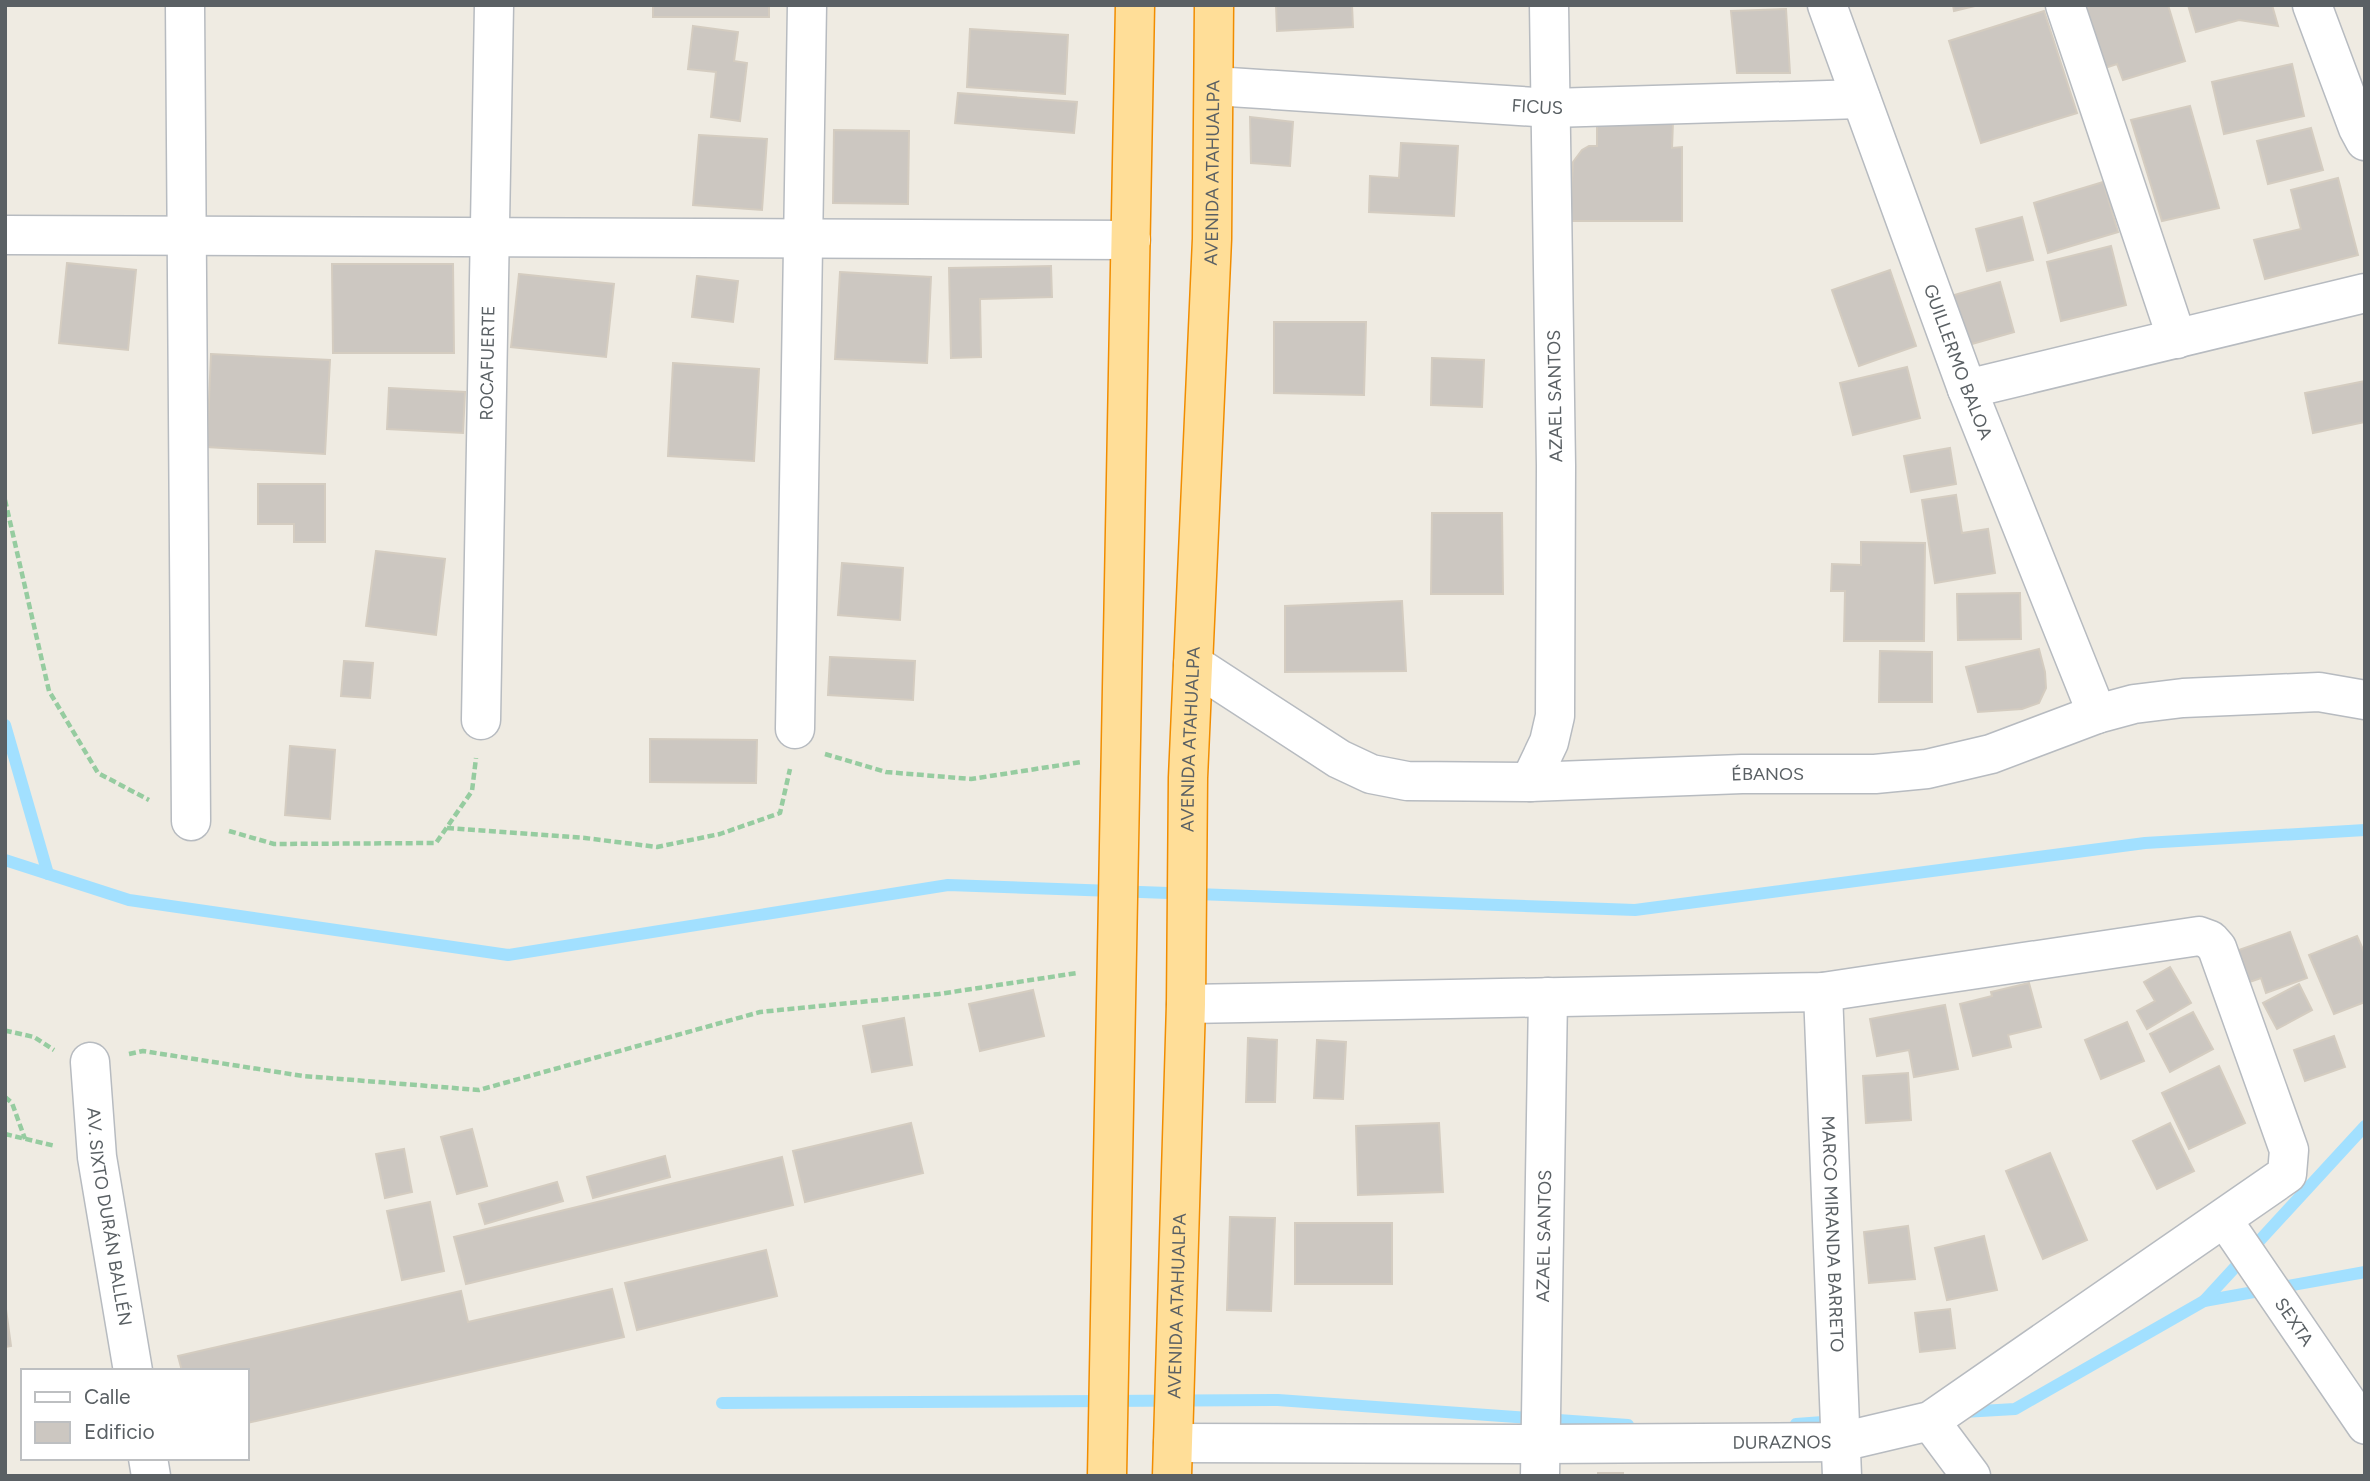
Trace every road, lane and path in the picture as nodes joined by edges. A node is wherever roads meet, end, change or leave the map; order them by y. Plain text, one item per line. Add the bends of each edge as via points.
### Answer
1 (185, 5) edge
2 (495, 5) edge
3 (807, 5) edge
4 (1135, 5) edge
5 (1214, 5) edge
6 (1549, 5) edge
7 (1827, 5) edge
8 (2065, 5) edge
9 (2312, 5) edge
10 (1214, 86) junction
11 (1861, 99) junction
12 (1551, 108) junction
13 (2362, 132) edge
14 (5, 236) edge
15 (186, 236) junction
16 (491, 238) junction
17 (802, 238) junction
18 (1131, 240) junction
19 (2365, 293) edge
20 (2177, 339) junction
21 (1968, 389) junction
22 (1193, 664) junction
23 (2365, 700) edge
24 (2097, 714) junction
25 (481, 720) dead end
26 (794, 737) junction
27 (1120, 766) junction
28 (1530, 782) junction
29 (191, 821) dead end
30 (447, 828) dead end
31 (1116, 957) junction
32 (1823, 992) junction
33 (1548, 997) junction
34 (1186, 1004) junction
35 (5, 1032) edge
36 (90, 1062) junction
37 (5, 1097) edge
38 (5, 1135) edge
39 (25, 1139) junction
40 (97, 1157) junction
41 (2223, 1218) junction
42 (133, 1369) edge
43 (1930, 1421) junction
44 (2365, 1426) edge
45 (1172, 1459) edge
46 (1842, 1459) edge
47 (1541, 1460) edge
48 (1107, 1476) edge
49 (1971, 1476) edge

1 - 15 street
2 - 16 street, ROCAFUERTE
3 - 17 street
4 - 18 highway
5 - 10 highway, AVENIDA ATAHUALPA
6 - 12 street, AZAEL SANTOS
7 - 11 street, GUILLERMO BALOA
8 - 20 street
9 - 13 street
10 - 12 street, FICUS
10 - 22 highway, AVENIDA ATAHUALPA via 1212,239
11 - 12 street, FICUS
11 - 21 street, GUILLERMO BALOA
12 - 28 street, AZAEL SANTOS via 1555,716 1549,742
14 - 15 street
15 - 16 street
15 - 29 street
16 - 17 street
16 - 25 street, ROCAFUERTE
17 - 18 street
17 - 26 street
18 - 27 highway
19 - 20 street
20 - 21 street
21 - 24 street, GUILLERMO BALOA
22 - 28 street, ÉBANOS via 1339,759 1371,774 1407,781
22 - 34 highway, AVENIDA ATAHUALPA
23 - 24 street, ÉBANOS via 2319,692 2183,698
24 - 28 street, ÉBANOS via 1991,754 1927,769
26 - 27 path via 886,772 971,779
26 - 30 path via 780,813 720,834 657,846
27 - 31 highway
31 - 36 path via 939,994 760,1012 479,1090 303,1076 143,1051
31 - 48 highway
32 - 33 street
32 - 41 street, DURAZNOS via 2199,936 2210,940 2217,948 2288,1150 2287,1174
32 - 46 street, MARCO MIRANDA BARRETO
33 - 34 street
33 - 47 street, AZAEL SANTOS
34 - 45 highway, AVENIDA ATAHUALPA
35 - 36 path via 34,1037 66,1058
36 - 40 street, AV. SIXTO DURÁN BALLÉN
37 - 39 path via 12,1103
38 - 39 path
39 - 40 path
40 - 42 street, AV. SIXTO DURÁN BALLÉN
41 - 43 street, DURAZNOS
41 - 44 street, SEXTA
43 - 46 street, DURAZNOS
43 - 49 street
45 - 47 street, DURAZNOS
46 - 47 street, DURAZNOS

